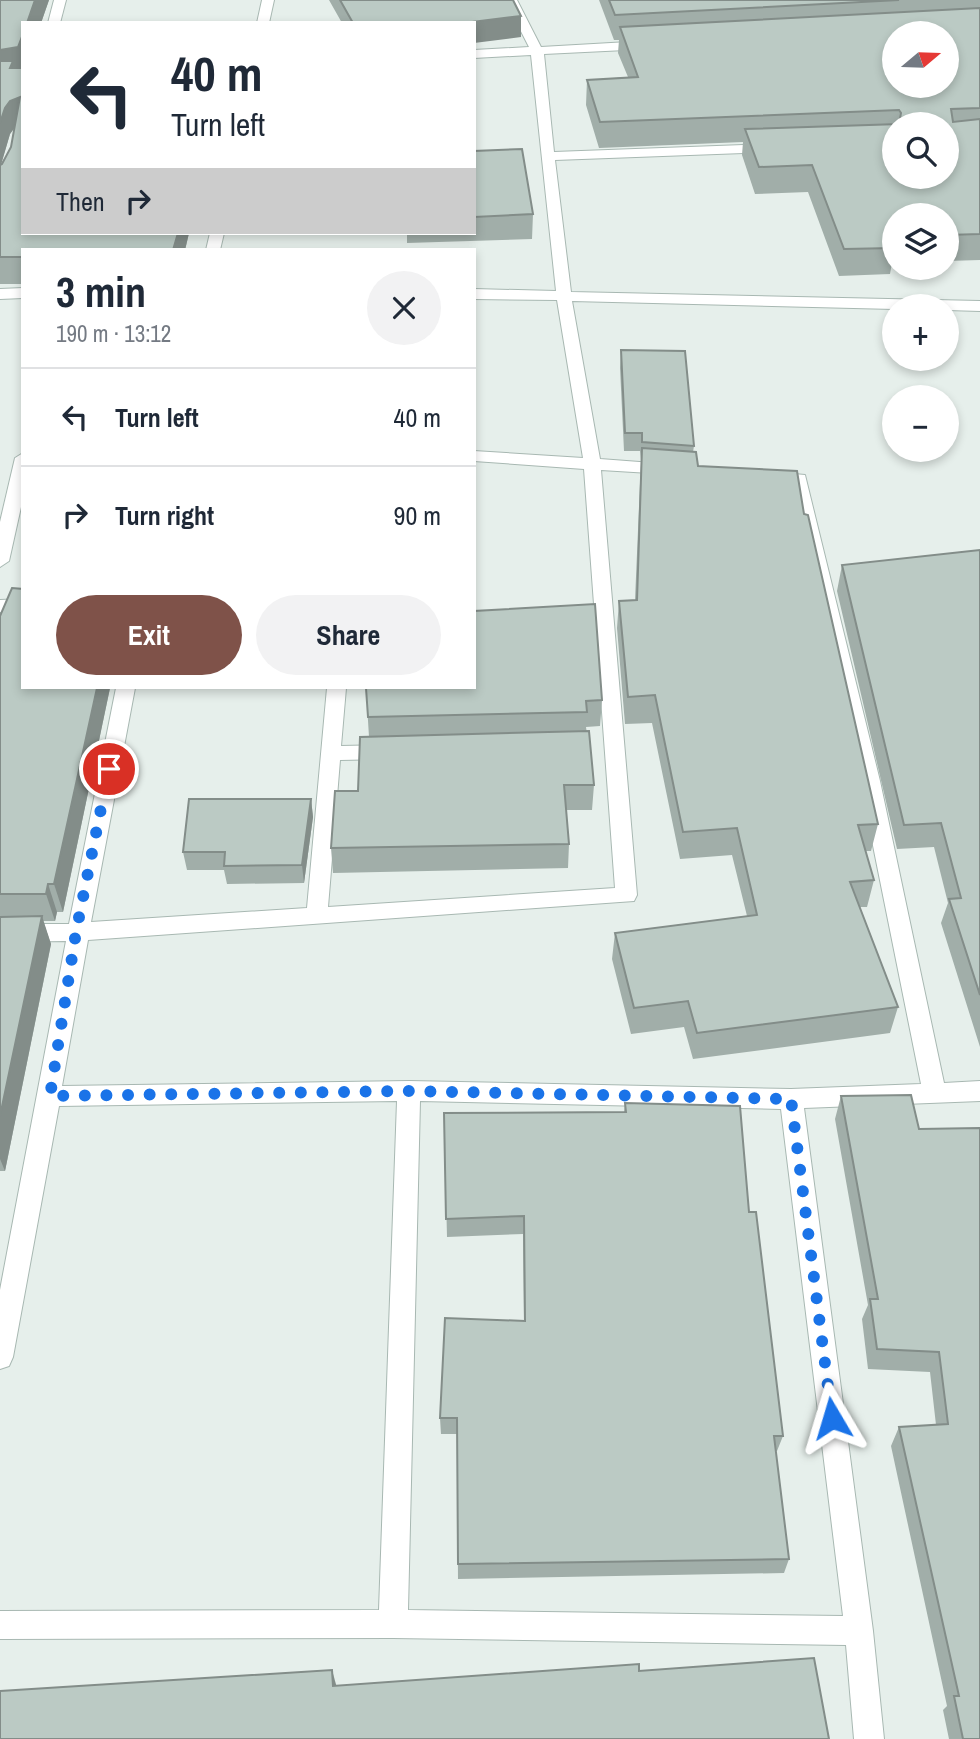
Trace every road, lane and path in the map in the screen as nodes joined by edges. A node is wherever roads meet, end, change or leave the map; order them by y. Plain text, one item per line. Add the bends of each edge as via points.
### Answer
1 (60, 0) edge
2 (268, 0) edge
3 (511, 0) edge
4 (55, 21) edge
5 (263, 21) edge
6 (662, 44) edge
7 (537, 51) junction
8 (476, 54) edge
9 (783, 147) edge
10 (548, 156) junction
11 (21, 293) edge
12 (0, 294) edge
13 (476, 294) edge
14 (564, 297) junction
15 (980, 306) edge
16 (476, 456) edge
17 (592, 463) junction
18 (21, 467) edge
19 (688, 471) edge
20 (757, 476) edge
21 (0, 561) edge
22 (21, 605) edge
23 (0, 606) edge
24 (125, 689) edge
25 (336, 689) edge
26 (614, 746) junction
27 (588, 747) edge
28 (413, 751) edge
29 (333, 753) junction
30 (317, 915) junction
31 (76, 932) junction
32 (0, 933) edge
33 (409, 1091) junction
34 (980, 1091) edge
35 (935, 1093) junction
36 (50, 1096) junction
37 (791, 1099) junction
38 (0, 1357) edge
39 (393, 1624) junction
40 (0, 1625) edge
41 (859, 1632) junction
42 (869, 1739) edge

1 - 4 street
2 - 5 street
3 - 7 street
6 - 7 street
7 - 8 street
7 - 10 street
9 - 10 street
10 - 14 street
11 - 12 street
13 - 14 street
14 - 15 street
14 - 17 street
16 - 17 street
17 - 19 street
17 - 26 street via 597,609
18 - 21 street
20 - 35 street via 799,479 870,781
22 - 23 street
24 - 31 street
25 - 29 street
26 - 27 street
26 - 30 street via 626,895
28 - 29 street
29 - 30 street
30 - 31 street
31 - 32 street
31 - 36 street
33 - 36 street
33 - 37 street
33 - 39 street
34 - 35 street
35 - 37 street
36 - 38 street
37 - 41 street
39 - 40 street
39 - 41 street
41 - 42 street

